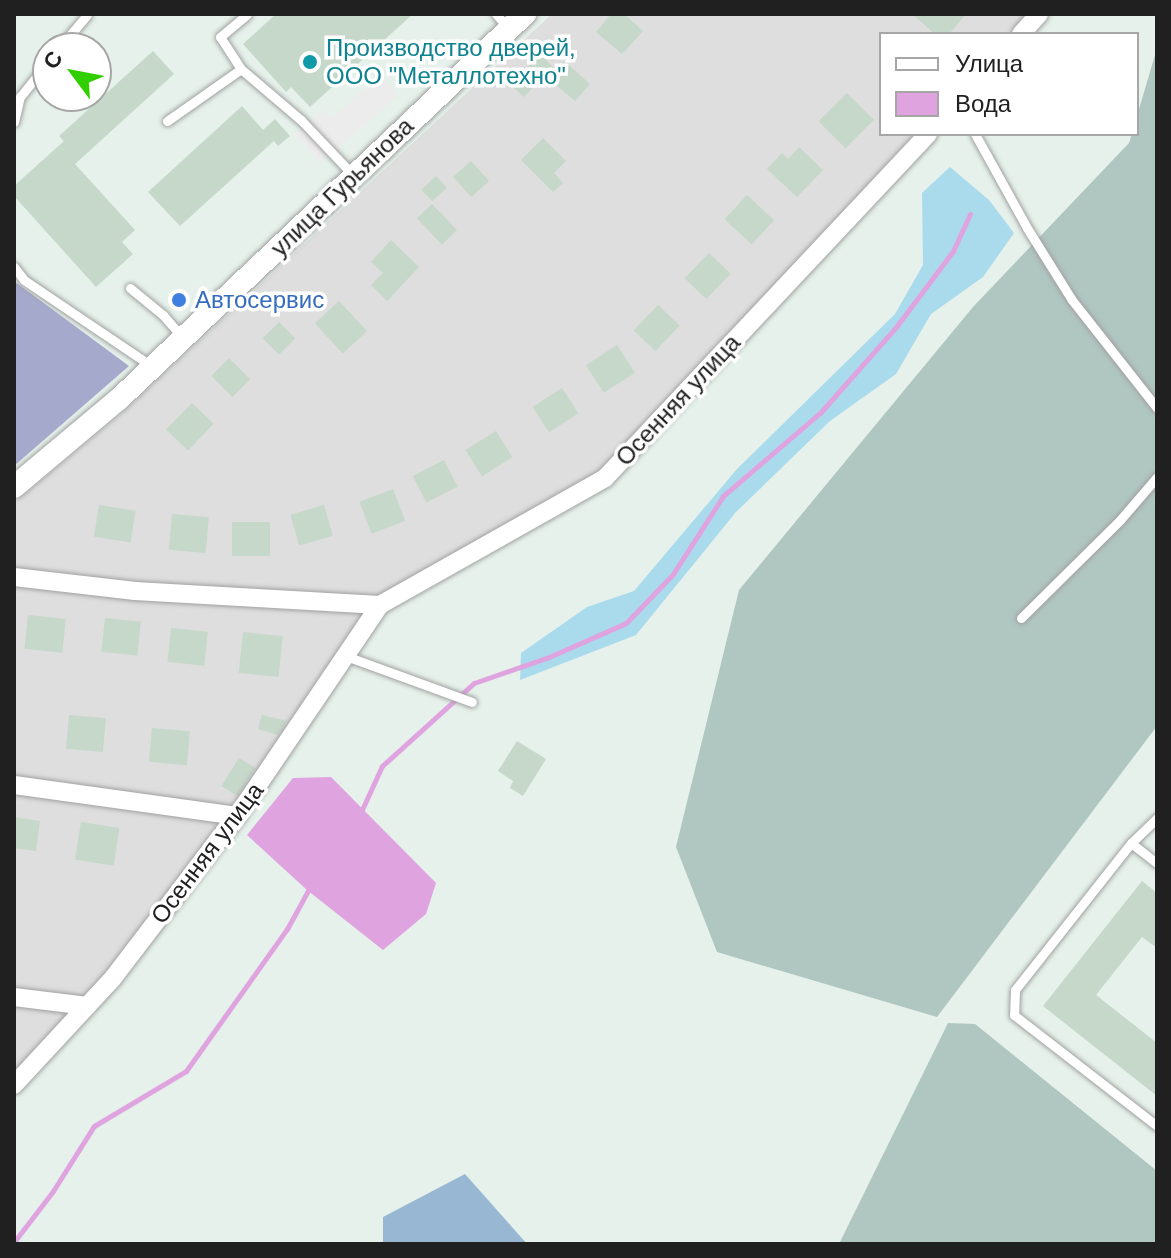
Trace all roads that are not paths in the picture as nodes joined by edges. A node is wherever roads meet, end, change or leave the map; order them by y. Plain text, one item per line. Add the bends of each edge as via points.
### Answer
1 (247, 14) edge
2 (1039, 14) edge
3 (87, 15) edge
4 (510, 19) edge
5 (73, 32) edge
6 (1023, 32) edge
7 (241, 69) junction
8 (32, 82) edge
9 (167, 121) dead end
10 (14, 122) edge
11 (926, 136) edge
12 (976, 136) edge
13 (354, 176) junction
14 (14, 267) edge
15 (130, 288) dead end
16 (183, 338) junction
17 (153, 367) junction
18 (1157, 408) edge
19 (1157, 477) edge
20 (14, 487) edge
21 (14, 577) edge
22 (380, 605) junction
23 (1021, 618) dead end
24 (346, 656) junction
25 (472, 702) dead end
26 (14, 785) edge
27 (237, 816) junction
28 (1157, 818) edge
29 (1131, 843) junction
30 (1157, 863) edge
31 (14, 997) edge
32 (87, 1006) junction
33 (14, 1085) edge
34 (1157, 1126) edge

1 - 7 lane via 220,37
2 - 6 street
3 - 5 lane
4 - 13 street, улица Гурьянова
7 - 9 lane
7 - 13 lane via 301,120
8 - 10 lane via 20,97
11 - 22 street, Осенняя улица via 605,478
12 - 18 lane via 1072,300
13 - 16 street, улица Гурьянова
14 - 17 lane via 24,280
15 - 16 lane
16 - 17 street, улица Гурьянова
17 - 20 street, улица Гурьянова
19 - 23 lane
21 - 22 street via 135,591
22 - 24 street, Осенняя улица
24 - 25 lane
24 - 27 street, Осенняя улица
26 - 27 street
27 - 32 street, Осенняя улица
28 - 29 lane
29 - 30 lane
29 - 34 lane via 1015,990 1014,1015
31 - 32 street
32 - 33 street, Осенняя улица

